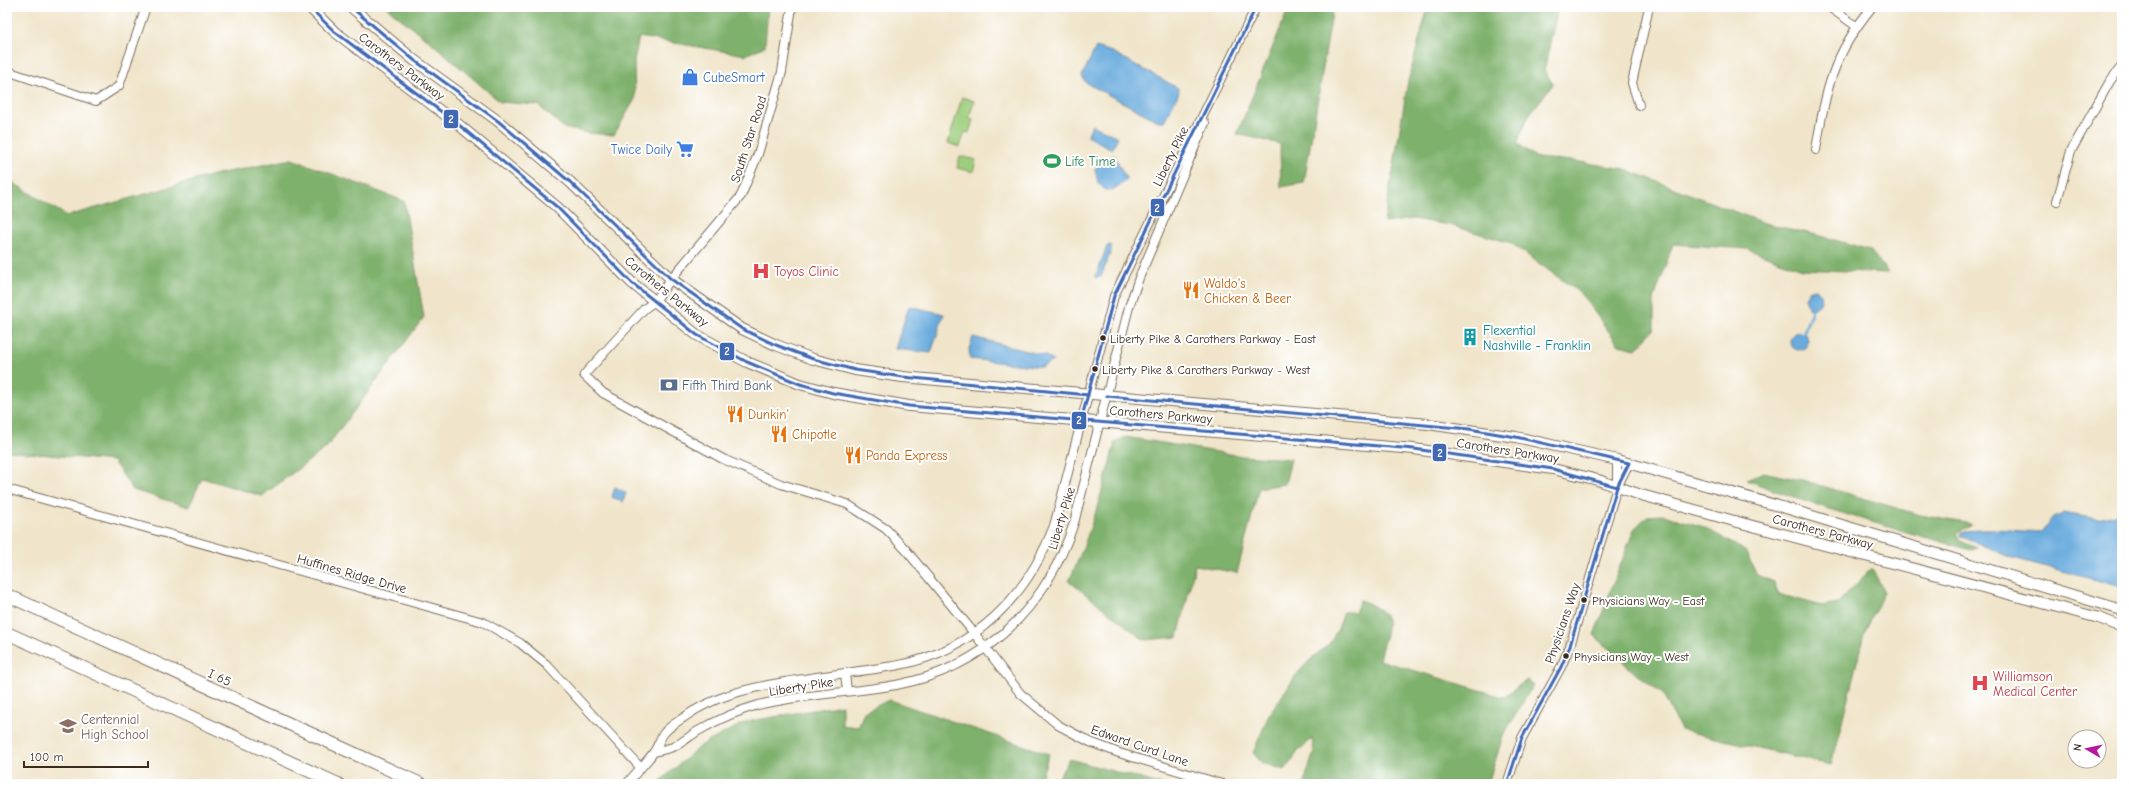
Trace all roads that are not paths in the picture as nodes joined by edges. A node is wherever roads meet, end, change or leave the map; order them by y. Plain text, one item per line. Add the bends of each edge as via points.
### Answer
1 (146, 7) edge
2 (309, 7) edge
3 (351, 7) edge
4 (792, 7) edge
5 (1256, 7) edge
6 (1649, 7) edge
7 (1829, 7) edge
8 (1872, 7) edge
9 (1856, 26) junction
10 (1239, 43) junction
11 (2122, 66) edge
12 (7, 71) edge
13 (1639, 106) dead end
14 (1816, 150) dead end
15 (2057, 201) dead end
16 (671, 279) junction
17 (655, 301) junction
18 (584, 375) joint
19 (1088, 395) junction
20 (1108, 396) junction
21 (1081, 421) junction
22 (1100, 422) junction
23 (1618, 460) junction
24 (1629, 463) junction
25 (1617, 487) junction
26 (7, 489) edge
27 (7, 595) edge
28 (2122, 610) edge
29 (2122, 627) edge
30 (7, 633) edge
31 (974, 633) junction
32 (984, 649) junction
33 (845, 673) junction
34 (847, 691) junction
35 (654, 752) junction
36 (640, 767) junction
37 (338, 784) edge
38 (421, 784) edge
39 (627, 784) edge
40 (1222, 784) edge
41 (1506, 784) edge

1 - 12 street via 119,86 96,101
2 - 17 main road, Carothers Parkway via 335,32 459,125 557,207 632,283
3 - 16 main road, Carothers Parkway via 414,60 498,121 570,182
4 - 16 street, South Star Road via 782,72 758,154 741,196
5 - 10 street, Liberty Pike
6 - 13 street via 1632,83
7 - 9 street
8 - 9 street
9 - 14 street via 1838,58 1825,94
10 - 19 street, Liberty Pike via 1114,296
10 - 20 street, Liberty Pike via 1139,278 1129,307
11 - 15 street via 2110,81 2071,152
16 - 17 street, South Star Road
16 - 19 main road, Carothers Parkway via 742,328 813,359 855,370 903,378
17 - 18 street, South Star Road via 644,309
17 - 21 main road, Carothers Parkway via 697,335 747,362 800,384 833,393 908,406
18 - 31 street, Edward Curd Lane via 604,393 723,460 781,484 847,504 866,514 906,550
19 - 20 main road, Carothers Parkway
19 - 21 street, Liberty Pike
20 - 22 street, Liberty Pike
20 - 23 main road, Carothers Parkway via 1469,429
21 - 22 main road, Carothers Parkway
21 - 31 street, Liberty Pike via 1054,526 1046,546 1019,591 1004,609
22 - 25 main road, Carothers Parkway via 1421,450 1553,469
22 - 32 street, Liberty Pike via 1074,523 1057,568 1033,603 1010,628
23 - 24 main road, Carothers Parkway
23 - 25 street, Physicians Way
24 - 25 street, Physicians Way
24 - 28 main road, Carothers Parkway via 1804,513
25 - 29 main road, Carothers Parkway via 1741,523 2099,618
25 - 41 street, Physicians Way via 1570,646 1522,738
26 - 36 street, Huffines Ridge Drive via 483,622 520,643 547,665
27 - 38 highway, I 65 / I 65
30 - 37 highway
31 - 32 street, Edward Curd Lane
31 - 33 street, Liberty Pike via 928,657 900,665
32 - 34 street, Liberty Pike via 964,662 917,680
32 - 40 street, Edward Curd Lane via 1020,693 1058,725 1090,742 1119,753
33 - 34 street
33 - 35 street, Liberty Pike via 751,688 722,697 684,717 664,733
34 - 35 street, Liberty Pike via 749,707 723,717 674,746
35 - 36 street, Liberty Pike
36 - 39 street, Liberty Pike

